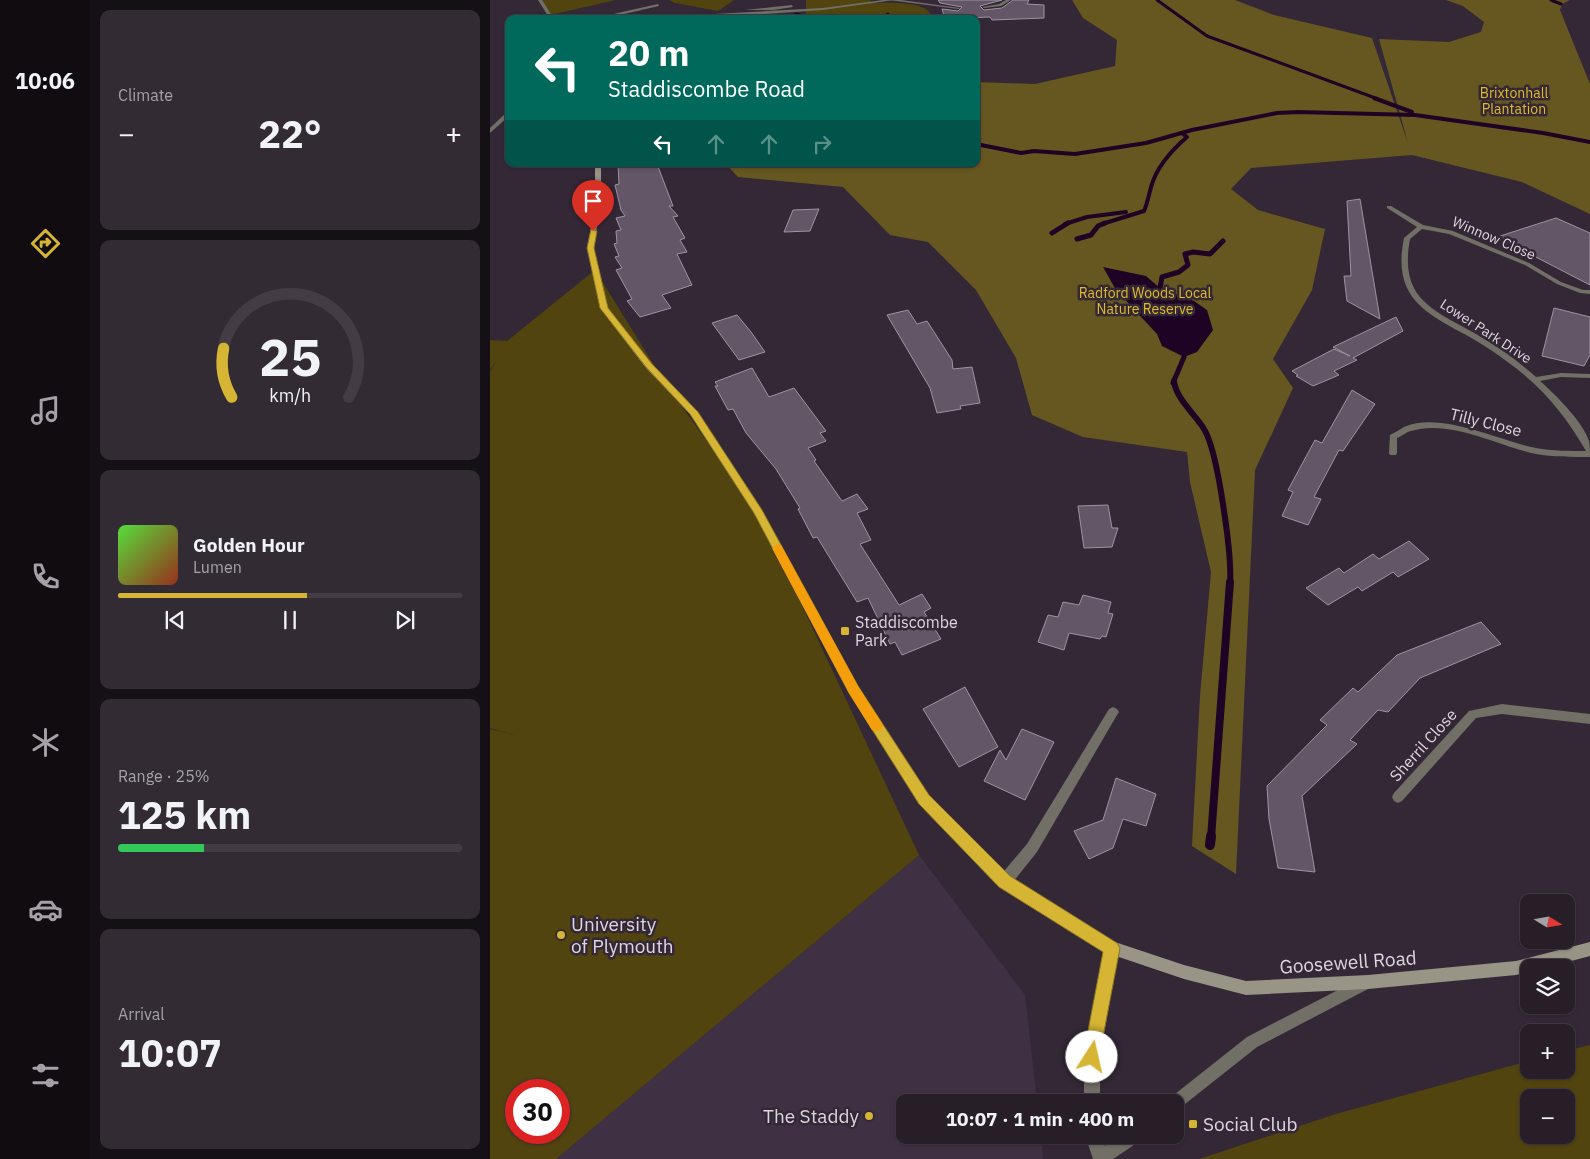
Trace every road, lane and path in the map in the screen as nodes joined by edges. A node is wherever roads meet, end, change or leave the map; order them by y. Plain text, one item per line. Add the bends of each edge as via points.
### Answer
1 (540, 0) edge
2 (891, 0) edge
3 (1009, 0) edge
4 (750, 1) edge
5 (658, 5) dead end
6 (792, 6) dead end
7 (984, 7) dead end
8 (958, 8) dead end
9 (746, 11) junction
10 (550, 15) edge
11 (613, 15) edge
12 (714, 15) edge
13 (505, 117) edge
14 (490, 131) edge
15 (598, 167) edge
16 (1389, 207) dead end
17 (1422, 227) junction
18 (1590, 292) edge
19 (1590, 376) edge
20 (1535, 379) junction
21 (1590, 452) edge
22 (1393, 453) dead end
23 (1113, 712) dead end
24 (1590, 719) edge
25 (1398, 797) dead end
26 (1004, 882) junction
27 (1112, 948) junction
28 (1590, 949) edge
29 (1368, 982) junction
30 (1092, 1094) edge
31 (1184, 1096) edge
32 (1096, 1144) edge
33 (1121, 1144) edge
34 (1101, 1158) edge

1 - 10 street
2 - 8 street
2 - 9 street via 823,9
3 - 7 street
4 - 9 street
5 - 11 street
6 - 9 street
9 - 12 street
13 - 14 street
15 - 26 street, Goosewell Road via 598,195 590,248 604,308 649,366 694,412 758,512 854,690 924,799
16 - 17 street, Winnow Close
17 - 18 street, Winnow Close via 1451,232 1527,264 1559,283
17 - 20 street, Lower Park Drive via 1407,238 1404,254 1410,287 1419,300 1427,309 1508,358
19 - 20 street
20 - 21 street, Lower Park Drive via 1581,431
21 - 22 street, Tilly Close via 1561,454 1536,450 1445,426 1399,432 1392,437
23 - 26 street via 1032,848
24 - 25 street, Sherril Close via 1502,709 1473,714
26 - 27 street, Goosewell Road
27 - 29 street, Goosewell Road via 1246,988
27 - 30 street via 1092,1057
28 - 29 street, Goosewell Road via 1516,968
29 - 31 street via 1252,1042
32 - 34 street
33 - 34 street

